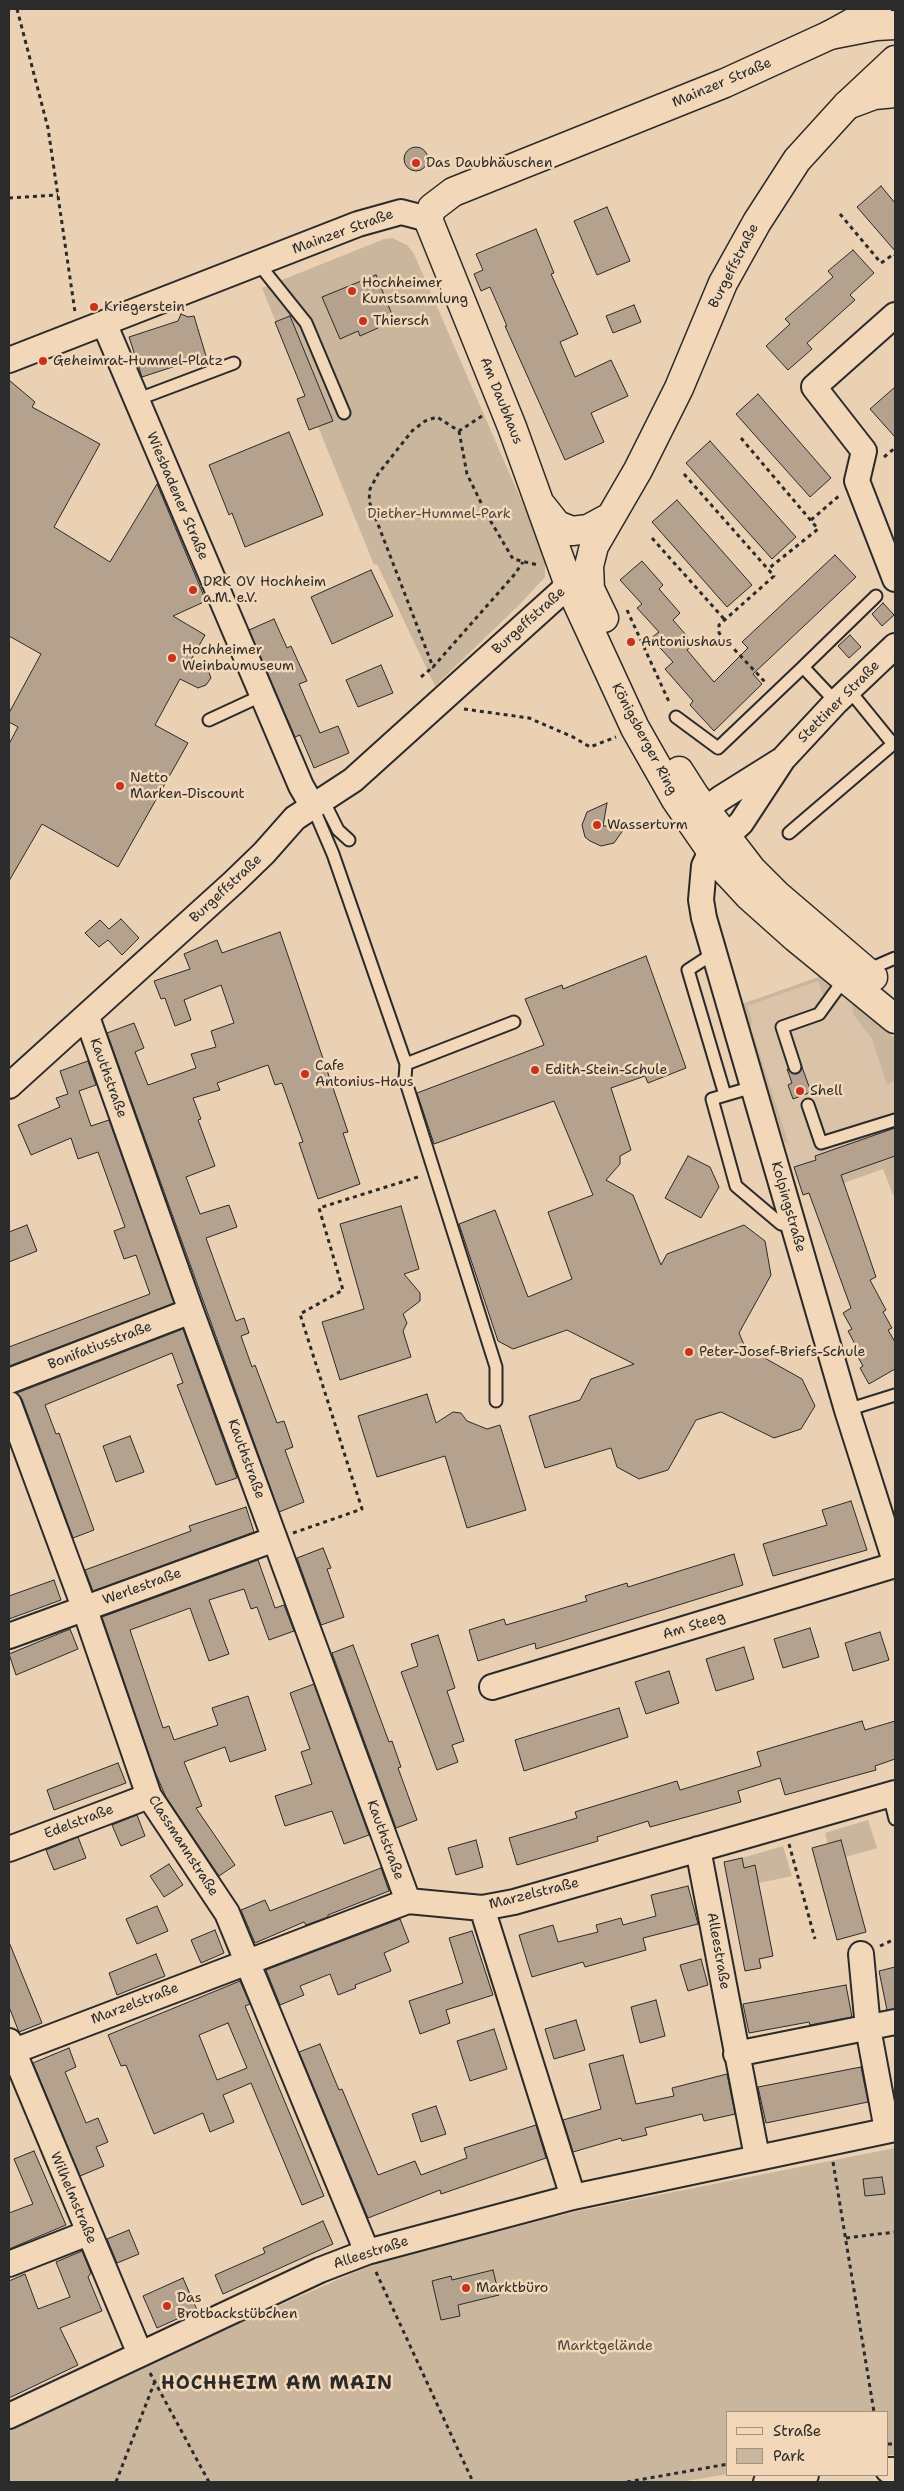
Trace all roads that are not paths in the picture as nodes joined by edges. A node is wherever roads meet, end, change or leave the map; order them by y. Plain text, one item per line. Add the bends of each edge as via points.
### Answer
1 (878, 9) edge
2 (895, 25) edge
3 (830, 35) junction
4 (895, 60) edge
5 (895, 93) edge
6 (847, 104) junction
7 (428, 219) junction
8 (258, 263) junction
9 (895, 315) edge
10 (104, 323) junction
11 (9, 360) edge
12 (234, 363) dead end
13 (136, 400) junction
14 (344, 413) dead end
15 (542, 505) junction
16 (610, 517) junction
17 (895, 579) edge
18 (580, 587) junction
19 (876, 596) dead end
20 (895, 646) edge
21 (802, 667) junction
22 (263, 695) junction
23 (842, 696) junction
24 (676, 717) road end
25 (209, 720) dead end
26 (783, 759) junction
27 (317, 802) junction
28 (697, 815) junction
29 (789, 832) dead end
30 (349, 840) dead end
31 (719, 844) junction
32 (714, 953) junction
33 (895, 958) edge
34 (856, 975) junction
35 (894, 1010) edge
36 (86, 1017) junction
37 (514, 1022) dead end
38 (406, 1064) junction
39 (795, 1067) dead end
40 (9, 1086) edge
41 (753, 1087) junction
42 (724, 1095) junction
43 (808, 1104) dead end
44 (895, 1120) edge
45 (793, 1226) junction
46 (191, 1311) junction
47 (9, 1381) edge
48 (895, 1395) edge
49 (496, 1401) dead end
50 (9, 1404) edge
51 (847, 1410) junction
52 (275, 1539) junction
53 (895, 1563) edge
54 (84, 1608) junction
55 (9, 1636) edge
56 (492, 1687) dead end
57 (892, 1794) edge
58 (149, 1796) junction
59 (895, 1819) edge
60 (9, 1848) edge
61 (698, 1849) junction
62 (408, 1901) junction
63 (482, 1908) junction
64 (861, 1954) dead end
65 (248, 1960) junction
66 (895, 2022) edge
67 (868, 2028) junction
68 (10, 2049) edge
69 (736, 2054) junction
70 (891, 2129) edge
71 (756, 2157) junction
72 (573, 2197) junction
73 (88, 2233) junction
74 (367, 2252) junction
75 (9, 2264) edge
76 (140, 2354) junction
77 (9, 2416) edge
78 (800, 2476) edge
79 (766, 2482) edge

1 - 3 main road
2 - 3 main road
3 - 7 main road, Mainzer Straße via 725,83 453,192 432,208
4 - 6 main road, Burgeffstraße
5 - 6 main road via 874,95
6 - 16 main road, Burgeffstraße via 797,160 756,222 723,283 680,388
7 - 8 street, Mainzer Straße via 409,212 390,214
7 - 15 main road, Am Daubhaus
8 - 10 street, Mainzer Straße
8 - 14 lane via 306,323
9 - 17 street via 814,387 864,451 857,481
10 - 11 street, Mainzer Straße
10 - 13 street, Wiesbadener Straße
12 - 13 lane
13 - 22 street, Wiesbadener Straße
15 - 16 main road via 557,525 572,531 588,529
15 - 18 main road, Am Daubhaus
16 - 18 main road, Burgeffstraße via 594,546
18 - 27 street, Burgeffstraße via 433,706 353,780
18 - 28 main road, Königsberger Ring via 673,761
19 - 21 lane
20 - 23 street, Stettiner Straße
21 - 23 lane
21 - 24 lane via 718,748
22 - 25 lane
22 - 27 street, Wiesbadener Straße via 301,786
23 - 26 street, Stettiner Straße
23 - 29 lane via 893,744
26 - 28 street, Stettiner Straße
26 - 31 street, Stettiner Straße via 741,823
27 - 30 lane
27 - 36 street, Burgeffstraße via 295,818 264,853
27 - 38 lane
28 - 31 main road, Königsberger Ring
31 - 32 street, Kolpingstraße via 704,866 701,900
31 - 34 main road, Königsberger Ring via 749,896
32 - 41 street, Kolpingstraße
32 - 42 lane via 688,970
33 - 34 lane
34 - 35 main road, Königsberger Ring
34 - 39 lane via 840,985 819,1014 782,1027
36 - 40 street, Burgeffstraße
36 - 46 street, Kauthstraße
37 - 38 lane
38 - 49 lane via 405,1079 496,1367
41 - 42 lane
41 - 45 street, Kolpingstraße
42 - 45 lane via 712,1099 736,1186 781,1224
43 - 44 lane via 821,1143
45 - 51 street, Kolpingstraße
46 - 47 street, Bonifatiusstraße
46 - 52 street, Kauthstraße
48 - 51 lane
50 - 54 street, Classmannstraße
51 - 53 street, Kolpingstraße
52 - 54 street, Werlestraße
52 - 62 street, Kauthstraße
53 - 56 street, Am Steeg
54 - 55 street, Werlestraße
54 - 58 street, Classmannstraße
57 - 59 lane
57 - 61 street, Marzelstraße
58 - 60 street, Edelstraße
58 - 65 street, Classmannstraße via 227,1913
61 - 63 street, Marzelstraße via 514,1902
61 - 69 street, Alleestraße
62 - 63 street, Marzelstraße
62 - 65 street, Marzelstraße
63 - 72 street
64 - 67 street, Alleestraße
65 - 68 street, Marzelstraße
65 - 74 street, Classmannstraße
66 - 67 street
67 - 69 street
67 - 70 street, Alleestraße
68 - 73 street, Wilhelmstraße
69 - 71 street, Alleestraße
70 - 71 street, Alleestraße
71 - 72 street, Alleestraße
72 - 74 street, Alleestraße
73 - 75 street
73 - 76 street, Wilhelmstraße
74 - 76 street, Alleestraße via 320,2270
76 - 77 street, Alleestraße
78 - 79 street

